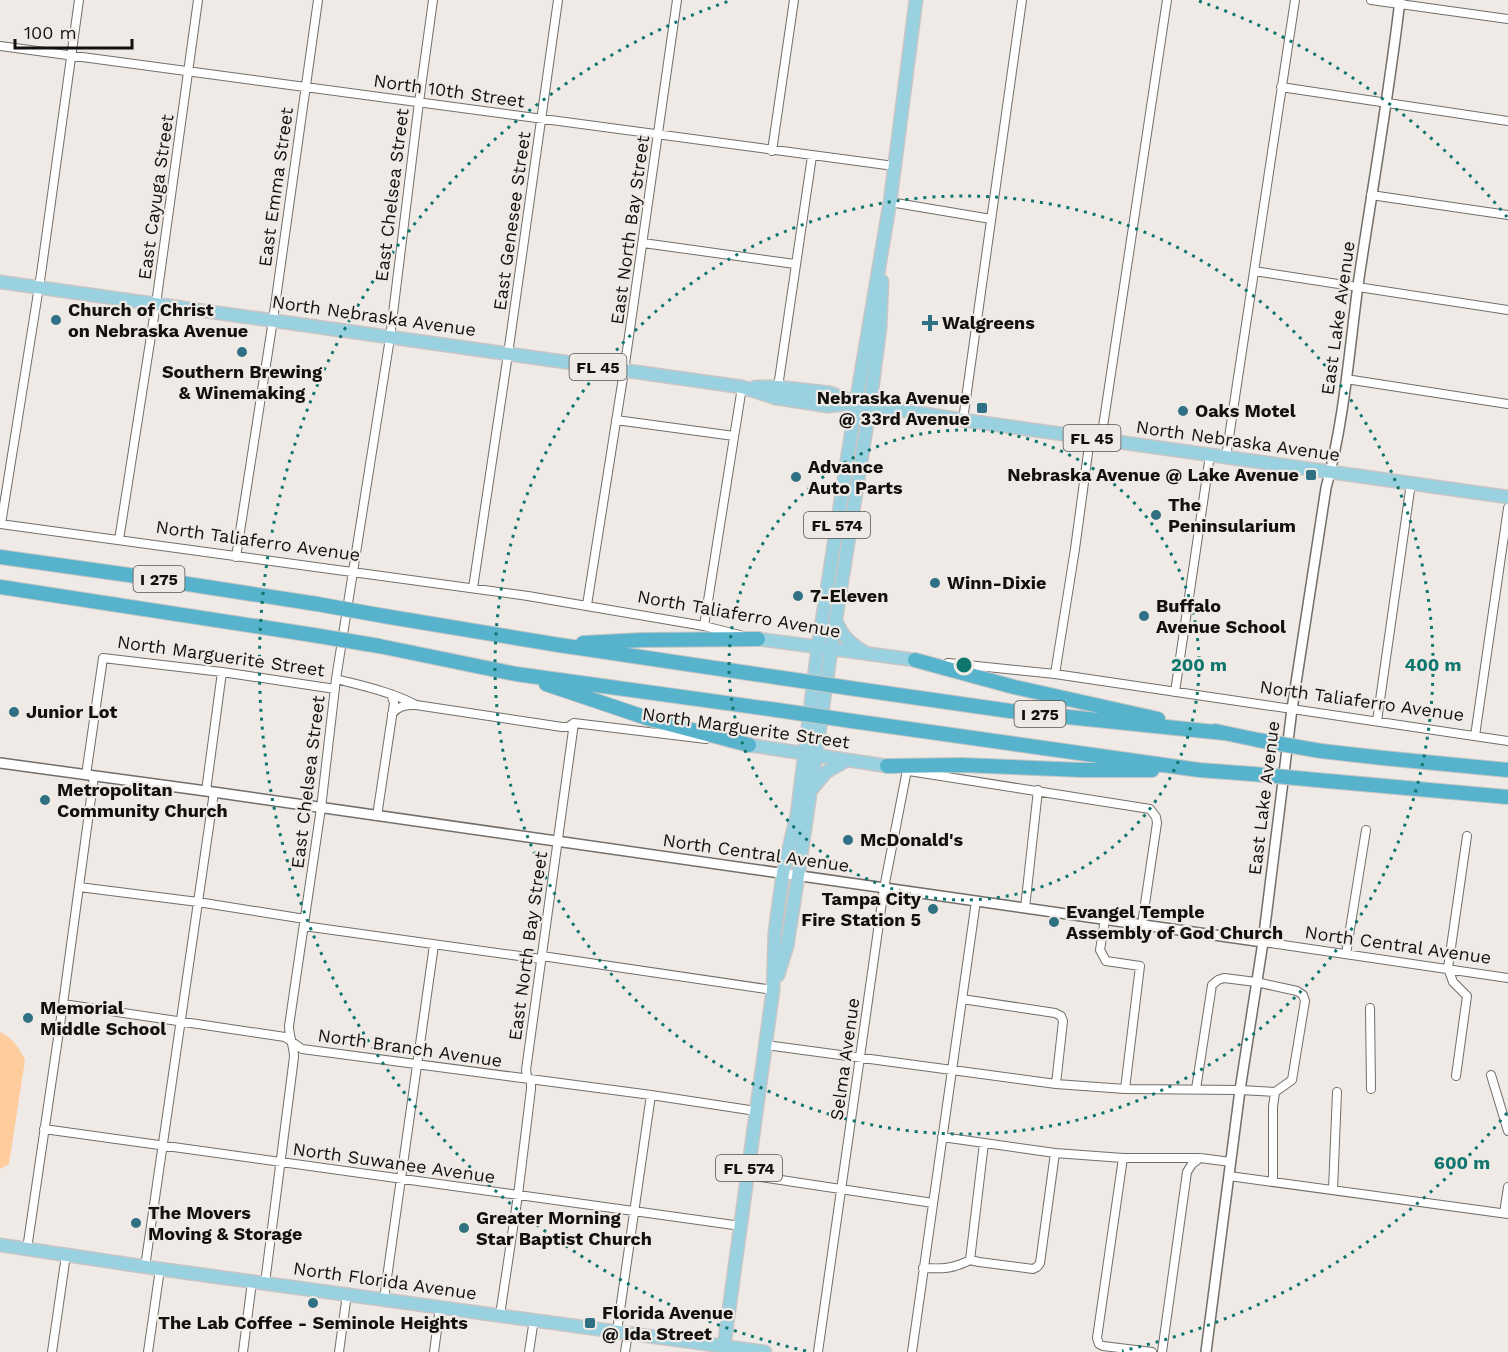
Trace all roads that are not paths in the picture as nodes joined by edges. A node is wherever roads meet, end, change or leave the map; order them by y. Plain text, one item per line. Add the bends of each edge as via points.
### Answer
1 (79, 0) edge
2 (198, 0) edge
3 (318, 0) edge
4 (433, 0) edge
5 (558, 0) edge
6 (677, 0) edge
7 (794, 0) edge
8 (916, 0) edge
9 (1022, 0) edge
10 (1167, 0) edge
11 (1295, 0) edge
12 (1371, 0) edge
13 (1400, 2) edge
14 (1508, 19) edge
15 (0, 46) edge
16 (72, 54) junction
17 (188, 71) junction
18 (306, 87) junction
19 (1281, 87) junction
20 (418, 102) junction
21 (1385, 102) junction
22 (541, 119) junction
23 (1508, 121) edge
24 (659, 135) junction
25 (772, 151) junction
26 (812, 156) junction
27 (894, 166) junction
28 (1371, 195) junction
29 (890, 202) junction
30 (1508, 215) edge
31 (991, 219) junction
32 (885, 229) junction
33 (643, 243) junction
34 (795, 264) junction
35 (1254, 271) junction
36 (0, 282) edge
37 (39, 287) junction
38 (1358, 287) junction
39 (156, 304) junction
40 (1508, 310) edge
41 (273, 320) junction
42 (390, 338) junction
43 (508, 354) junction
44 (624, 370) junction
45 (1347, 379) junction
46 (742, 387) junction
47 (778, 387) junction
48 (856, 403) junction
49 (1508, 404) edge
50 (870, 405) junction
51 (616, 420) junction
52 (963, 420) junction
53 (734, 436) junction
54 (1096, 439) junction
55 (1210, 455) junction
56 (1226, 457) junction
57 (1330, 472) junction
58 (1412, 483) junction
59 (1508, 497) edge
60 (1508, 507) edge
61 (1, 524) edge
62 (119, 540) junction
63 (0, 557) edge
64 (236, 557) junction
65 (354, 573) junction
66 (0, 587) edge
67 (473, 588) junction
68 (587, 605) junction
69 (836, 621) junction
70 (704, 626) junction
71 (758, 639) junction
72 (559, 645) junction
73 (818, 647) junction
74 (832, 649) junction
75 (865, 653) junction
76 (915, 660) junction
77 (222, 672) junction
78 (516, 674) junction
79 (1055, 674) junction
80 (336, 679) junction
81 (335, 689) junction
82 (1175, 692) junction
83 (390, 694) junction
84 (416, 705) junction
85 (1292, 709) junction
86 (392, 714) junction
87 (1377, 721) junction
88 (574, 723) junction
89 (1224, 733) junction
90 (1475, 736) junction
91 (1508, 741) edge
92 (750, 745) junction
93 (811, 754) junction
94 (847, 760) junction
95 (0, 763) edge
96 (887, 766) junction
97 (907, 770) junction
98 (1199, 770) junction
99 (1508, 770) edge
100 (90, 776) junction
101 (812, 790) junction
102 (1038, 790) junction
103 (210, 791) junction
104 (1508, 797) edge
105 (321, 808) junction
106 (377, 816) junction
107 (1366, 830) dead end
108 (1467, 836) dead end
109 (557, 842) junction
110 (783, 873) junction
111 (798, 876) junction
112 (79, 887) junction
113 (884, 888) junction
114 (975, 901) junction
115 (198, 902) junction
116 (1026, 908) junction
117 (1105, 919) junction
118 (304, 923) junction
119 (1142, 924) junction
120 (1263, 942) junction
121 (434, 945) junction
122 (1347, 954) junction
123 (542, 958) junction
124 (1448, 969) junction
125 (1508, 978) edge
126 (1256, 982) junction
127 (773, 990) junction
128 (962, 999) junction
129 (63, 1004) junction
130 (1370, 1008) dead end
131 (182, 1021) junction
132 (292, 1042) junction
133 (766, 1045) junction
134 (860, 1058) junction
135 (417, 1064) junction
136 (952, 1070) junction
137 (1491, 1075) dead end
138 (1456, 1076) dead end
139 (531, 1080) junction
140 (1056, 1084) junction
141 (1125, 1089) junction
142 (1197, 1089) junction
143 (1371, 1089) dead end
144 (1240, 1090) junction
145 (1275, 1092) junction
146 (1337, 1092) dead end
147 (651, 1095) junction
148 (756, 1111) junction
149 (44, 1129) junction
150 (1508, 1131) edge
151 (942, 1137) junction
152 (984, 1143) junction
153 (163, 1145) junction
154 (1055, 1153) junction
155 (1123, 1158) junction
156 (1200, 1158) junction
157 (1231, 1161) junction
158 (281, 1163) junction
159 (748, 1175) junction
160 (1230, 1176) junction
161 (401, 1178) junction
162 (1272, 1181) junction
163 (1508, 1187) edge
164 (841, 1189) junction
165 (1333, 1190) junction
166 (518, 1195) junction
167 (933, 1203) junction
168 (634, 1211) junction
169 (1506, 1214) edge
170 (741, 1226) junction
171 (0, 1245) edge
172 (27, 1249) junction
173 (66, 1255) junction
174 (970, 1260) junction
175 (145, 1267) junction
176 (923, 1268) junction
177 (160, 1269) junction
178 (252, 1281) junction
179 (265, 1283) junction
180 (347, 1294) junction
181 (384, 1299) junction
182 (440, 1307) junction
183 (500, 1315) junction
184 (534, 1319) junction
185 (622, 1332) junction
186 (723, 1350) edge
187 (52, 1352) edge
188 (148, 1352) edge
189 (243, 1352) edge
190 (339, 1352) edge
191 (434, 1352) edge
192 (529, 1352) edge
193 (625, 1352) edge
194 (765, 1352) edge
195 (819, 1352) edge
196 (912, 1352) edge
197 (1152, 1352) edge
198 (1162, 1352) edge
199 (1206, 1352) edge

1 - 16 street
2 - 17 street, East Cayuga Street
3 - 18 street, East Emma Street
4 - 20 street, East Chelsea Street
5 - 22 street, East Genesee Street
6 - 24 street, East North Bay Street
7 - 25 street
8 - 27 main road, FL 574
9 - 31 street
10 - 54 street
11 - 19 street
12 - 13 street
13 - 14 street
13 - 21 street, East Lake Avenue
15 - 16 street, North 10th Street
16 - 17 street, North 10th Street
16 - 37 street
17 - 18 street, North 10th Street
17 - 39 street, East Cayuga Street
18 - 20 street, North 10th Street
18 - 41 street, East Emma Street
19 - 21 street
19 - 35 street
20 - 22 street, North 10th Street
20 - 42 street, East Chelsea Street
21 - 23 street
21 - 28 street, East Lake Avenue
22 - 24 street, North 10th Street
22 - 43 street, East Genesee Street
24 - 25 street, North 10th Street
24 - 33 street, East North Bay Street
25 - 26 street, North 10th Street
26 - 27 street, North 10th Street
26 - 34 street
27 - 29 main road, FL 574
28 - 30 street
28 - 38 street, East Lake Avenue
29 - 31 street
29 - 32 main road, FL 574
31 - 52 street
32 - 48 main road, FL 574
32 - 50 main road, FL 574 via 880,327
33 - 34 street
33 - 44 street, East North Bay Street
34 - 47 street
35 - 38 street
35 - 56 street
36 - 37 main road, North Nebraska Avenue / FL 45
37 - 39 main road, North Nebraska Avenue / FL 45
37 - 61 street
38 - 40 street
38 - 45 street, East Lake Avenue
39 - 41 main road, North Nebraska Avenue / FL 45
39 - 62 street, East Cayuga Street
41 - 42 main road, North Nebraska Avenue / FL 45
41 - 64 street, East Emma Street
42 - 43 main road, North Nebraska Avenue / FL 45
42 - 65 street, East Chelsea Street
43 - 44 main road, North Nebraska Avenue / FL 45
43 - 67 street, East Genesee Street
44 - 46 main road, North Nebraska Avenue / FL 45
44 - 51 street, East North Bay Street
45 - 49 street
45 - 57 street, East Lake Avenue
46 - 47 main road, North Nebraska Avenue / FL 45
46 - 48 main road, North Nebraska Avenue / FL 45 via 776,398 828,406
46 - 53 street
47 - 48 main road, North Nebraska Avenue / FL 45 via 830,393
48 - 50 main road, North Nebraska Avenue / FL 45
48 - 73 main road, FL 574
50 - 52 main road, North Nebraska Avenue / FL 45
50 - 69 main road, FL 574
51 - 53 street
51 - 68 street, East North Bay Street
52 - 54 main road, North Nebraska Avenue / FL 45
53 - 70 street
54 - 55 main road, North Nebraska Avenue / FL 45
54 - 79 street
55 - 56 main road, North Nebraska Avenue / FL 45
55 - 82 street
56 - 57 main road, North Nebraska Avenue / FL 45
57 - 58 main road, North Nebraska Avenue / FL 45
57 - 85 street, East Lake Avenue
58 - 59 main road, North Nebraska Avenue / FL 45
58 - 87 street
60 - 90 street
61 - 62 street, North Taliaferro Avenue
62 - 64 street, North Taliaferro Avenue
63 - 72 highway, I 275, bridge via 147,577
64 - 65 street, North Taliaferro Avenue
65 - 67 street, North Taliaferro Avenue
65 - 80 street, East Chelsea Street
66 - 78 highway, I 275, bridge via 379,646
67 - 68 street, North Taliaferro Avenue
68 - 70 street, North Taliaferro Avenue
69 - 74 main road, FL 574
69 - 75 main road via 841,633
70 - 71 street, North Taliaferro Avenue
71 - 72 highway
71 - 73 main road, North Taliaferro Avenue
72 - 89 highway, I 275, bridge via 1010,711
73 - 74 main road, North Taliaferro Avenue
73 - 93 main road, FL 574
74 - 75 main road, North Taliaferro Avenue
74 - 93 main road, FL 574
75 - 76 main road, North Taliaferro Avenue
76 - 79 street, North Taliaferro Avenue
76 - 89 highway via 1014,687
77 - 81 street, North Marguerite Street
77 - 100 street, North Marguerite Street via 103,658
77 - 103 street
78 - 92 highway via 650,719
78 - 98 highway, I 275, bridge
79 - 82 street, North Taliaferro Avenue
80 - 81 street, East Chelsea Street
80 - 83 street, North Marguerite Street
81 - 105 street, East Chelsea Street
82 - 85 street, North Taliaferro Avenue
83 - 84 street, North Marguerite Street
83 - 86 street via 394,702
84 - 86 street via 406,705
84 - 88 street, North Marguerite Street via 562,727
85 - 87 street, North Taliaferro Avenue
85 - 120 street, East Lake Avenue
86 - 106 street
87 - 90 street, North Taliaferro Avenue
88 - 92 street, North Marguerite Street
88 - 109 street, East North Bay Street
89 - 99 highway, I 275, bridge via 1321,751
90 - 91 street, North Taliaferro Avenue
92 - 93 main road, North Marguerite Street
93 - 94 main road, North Marguerite Street
93 - 101 main road, FL 574
93 - 110 main road, FL 574
94 - 96 main road, North Marguerite Street
94 - 101 main road via 826,772
95 - 100 street, North Central Avenue
96 - 97 street, North Marguerite Street
96 - 98 highway
97 - 102 street, North Marguerite Street
97 - 113 street, Selma Avenue
98 - 104 highway, I 275, bridge
100 - 103 street, North Central Avenue
100 - 112 street
101 - 111 main road, FL 574
102 - 116 street
102 - 119 street, North Marguerite Street via 1150,808 1157,822
103 - 105 street, North Central Avenue
103 - 115 street
105 - 106 street, North Central Avenue
105 - 118 street, East Chelsea Street
106 - 109 street, North Central Avenue
107 - 122 street
108 - 124 street
109 - 110 street, North Central Avenue
109 - 123 street, East North Bay Street
110 - 111 street, North Central Avenue
110 - 127 main road, FL 574
111 - 113 street, North Central Avenue
111 - 127 main road, FL 574 via 787,946
112 - 115 street
112 - 129 street
113 - 114 street, North Central Avenue
113 - 134 street, Selma Avenue
114 - 116 street, North Central Avenue
114 - 128 street
115 - 118 street
115 - 131 street
116 - 117 street, North Central Avenue
117 - 119 street, North Central Avenue
117 - 141 street via 1100,950 1106,961 1140,966
118 - 121 street
118 - 132 street, East Chelsea Street via 289,1026
119 - 120 street, North Central Avenue
120 - 122 street, North Central Avenue
120 - 126 street, East Lake Avenue
121 - 123 street
121 - 135 street
122 - 124 street, North Central Avenue
123 - 127 street
123 - 139 street, East North Bay Street via 526,1070
124 - 125 street, North Central Avenue
124 - 138 street via 1467,996
126 - 142 street via 1224,978 1212,985
126 - 144 street, East Lake Avenue
126 - 145 street via 1297,991 1305,1001 1293,1080
127 - 133 main road, FL 574
128 - 136 street
128 - 140 street via 1061,1016
129 - 131 street, North Branch Avenue
129 - 149 street
130 - 143 street
131 - 132 street, North Branch Avenue via 285,1037
131 - 153 street
132 - 135 street, North Branch Avenue via 302,1049
132 - 158 street, East Chelsea Street via 294,1057
133 - 134 street
133 - 148 main road, FL 574
134 - 136 street
134 - 164 street, Selma Avenue
135 - 139 street, North Branch Avenue
135 - 161 street
136 - 140 street
136 - 151 street
137 - 150 street
139 - 147 street, North Branch Avenue
139 - 166 street, East North Bay Street
140 - 141 street
141 - 142 street
142 - 144 street
144 - 145 street
144 - 157 street, East Lake Avenue
145 - 162 street
146 - 165 street
147 - 148 street, North Branch Avenue
147 - 168 street
148 - 159 main road, FL 574
149 - 153 street, North Suwanee Avenue
149 - 172 street
151 - 152 street
151 - 167 street
152 - 154 street
152 - 174 street
153 - 158 street, North Suwanee Avenue
153 - 175 street
154 - 155 street
154 - 174 street via 1037,1267
155 - 156 street
155 - 197 street via 1097,1338 1103,1346
156 - 157 street
156 - 198 street via 1187,1172
157 - 160 street, East Lake Avenue
158 - 161 street, North Suwanee Avenue
158 - 179 street, East Chelsea Street
159 - 164 street
159 - 170 main road, FL 574
160 - 162 street
160 - 199 street, East Lake Avenue
161 - 166 street, North Suwanee Avenue
161 - 181 street
162 - 165 street
163 - 169 street
164 - 167 street
164 - 195 street, Selma Avenue
165 - 169 street
166 - 168 street, North Suwanee Avenue
166 - 183 street, East North Bay Street
167 - 176 street
168 - 170 street, North Suwanee Avenue
168 - 185 street
170 - 186 main road, FL 574
171 - 172 main road, North Florida Avenue
172 - 173 main road, North Florida Avenue
173 - 175 main road, North Florida Avenue
173 - 187 street
174 - 176 street via 946,1269
175 - 177 main road, North Florida Avenue
176 - 196 street
177 - 178 main road, North Florida Avenue
177 - 188 street
178 - 179 main road, North Florida Avenue
178 - 189 street
179 - 180 main road, North Florida Avenue
180 - 181 main road, North Florida Avenue
180 - 190 street
181 - 182 main road, North Florida Avenue
182 - 183 main road, North Florida Avenue
182 - 191 street
183 - 184 main road, North Florida Avenue
184 - 185 main road, North Florida Avenue
184 - 192 street
185 - 186 main road, North Florida Avenue
185 - 193 street
186 - 194 main road, North Florida Avenue

